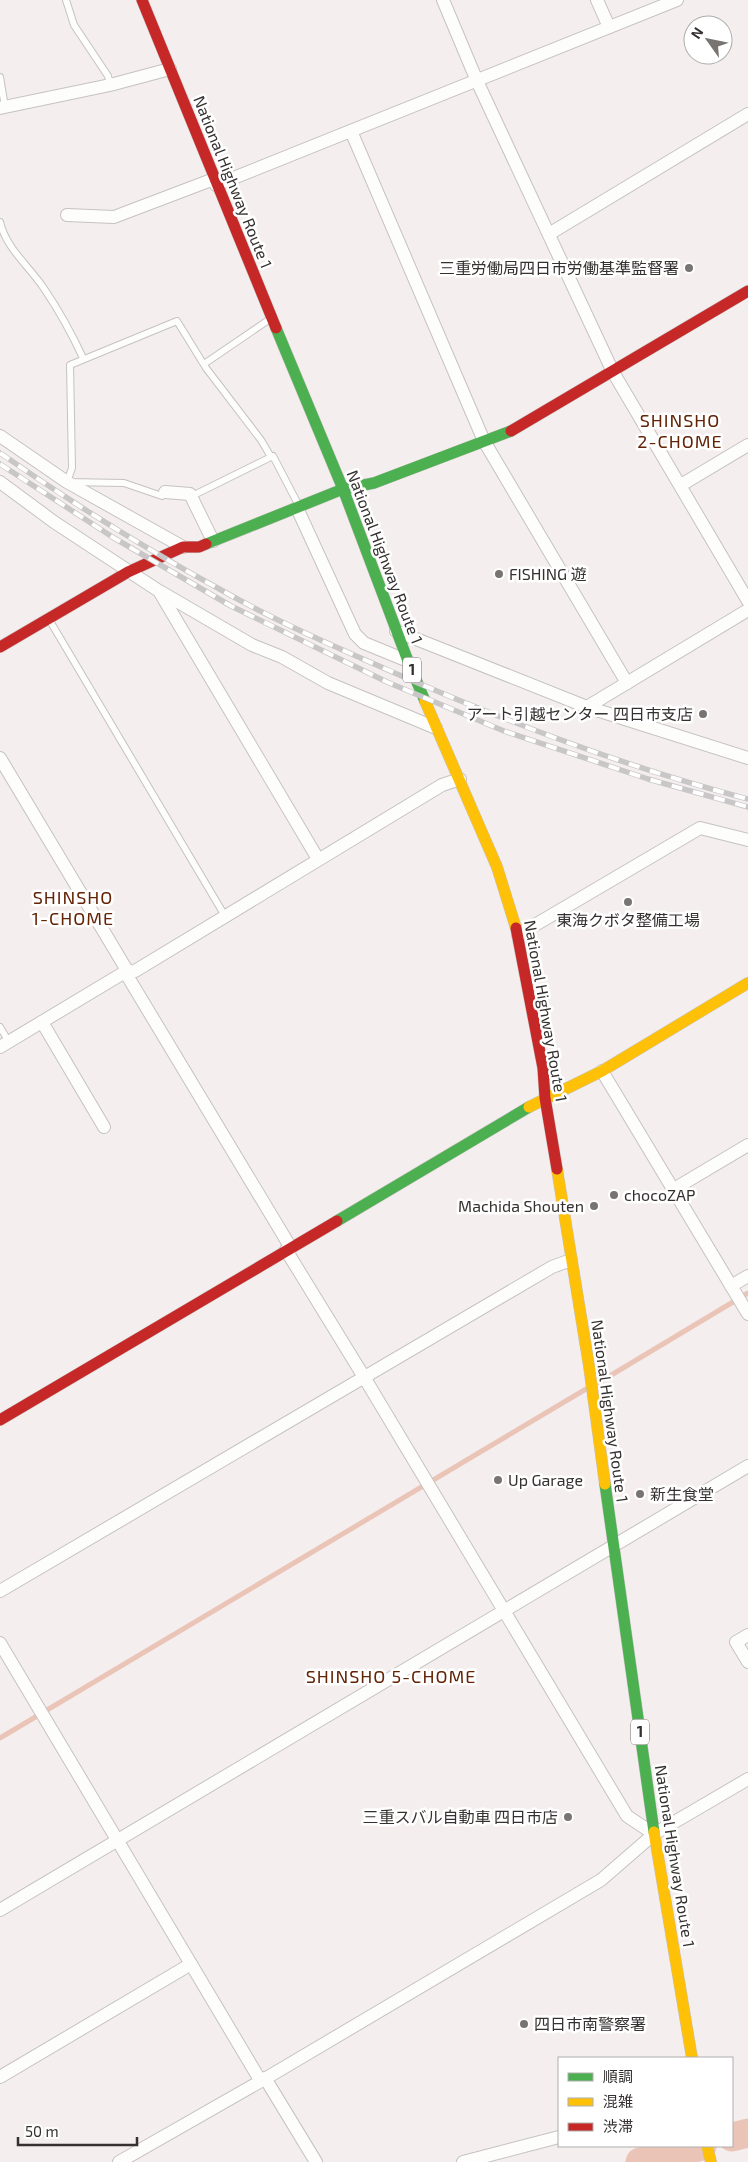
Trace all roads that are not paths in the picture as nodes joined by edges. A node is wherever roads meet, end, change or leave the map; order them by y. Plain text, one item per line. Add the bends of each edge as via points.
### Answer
1 (66, 0) edge
2 (142, 0) edge
3 (444, 0) edge
4 (598, 0) edge
5 (677, 0) edge
6 (609, 27) junction
7 (170, 69) junction
8 (0, 77) edge
9 (476, 81) junction
10 (110, 85) junction
11 (2, 108) edge
12 (748, 114) edge
13 (351, 131) junction
14 (215, 182) junction
15 (67, 215) dead end
16 (0, 222) edge
17 (549, 234) junction
18 (748, 292) edge
19 (271, 318) junction
20 (83, 358) junction
21 (204, 364) junction
22 (613, 372) junction
23 (0, 436) edge
24 (484, 442) junction
25 (748, 445) edge
26 (271, 457) junction
27 (0, 482) edge
28 (67, 482) junction
29 (681, 485) junction
30 (343, 489) junction
31 (165, 492) joint
32 (192, 496) junction
33 (298, 507) junction
34 (213, 541) junction
35 (183, 547) junction
36 (128, 572) junction
37 (159, 591) junction
38 (748, 601) edge
39 (748, 610) edge
40 (48, 618) junction
41 (396, 631) junction
42 (0, 647) edge
43 (408, 661) junction
44 (627, 683) junction
45 (587, 707) junction
46 (438, 728) junction
47 (0, 758) edge
48 (748, 758) edge
49 (460, 779) junction
50 (748, 840) edge
51 (318, 859) junction
52 (225, 916) junction
53 (518, 935) junction
54 (126, 972) junction
55 (748, 983) edge
56 (42, 1022) junction
57 (0, 1027) edge
58 (4, 1045) edge
59 (602, 1071) junction
60 (545, 1098) junction
61 (104, 1126) dead end
62 (748, 1145) edge
63 (674, 1189) junction
64 (289, 1249) junction
65 (572, 1260) junction
66 (748, 1276) edge
67 (732, 1288) junction
68 (747, 1311) edge
69 (364, 1377) junction
70 (0, 1420) edge
71 (748, 1466) edge
72 (614, 1548) junction
73 (0, 1591) edge
74 (504, 1611) junction
75 (748, 1635) edge
76 (0, 1644) edge
77 (748, 1662) edge
78 (748, 1779) edge
79 (654, 1834) junction
80 (117, 1841) junction
81 (0, 1910) edge
82 (191, 1964) junction
83 (692, 2057) edge
84 (0, 2078) edge
85 (263, 2079) junction
86 (558, 2137) edge
87 (707, 2147) edge
88 (119, 2162) edge
89 (316, 2162) edge
90 (463, 2162) edge
91 (710, 2162) edge

1 - 10 lane via 74,25 108,76
2 - 7 main road, National Highway Route 1 / 1
3 - 9 street
4 - 6 street
5 - 6 street
6 - 9 street
7 - 10 street
7 - 14 main road, National Highway Route 1 / 1
8 - 11 lane
9 - 13 street
9 - 17 street
10 - 11 street
12 - 17 street
13 - 14 street
13 - 24 street
14 - 15 street via 114,217
14 - 19 main road, National Highway Route 1 / 1
16 - 20 lane via 3,236 42,286
17 - 22 street
18 - 22 main road
19 - 21 lane
19 - 30 main road, National Highway Route 1 / 1
20 - 21 lane via 177,320
20 - 28 lane via 70,365 72,468
21 - 26 lane
22 - 24 main road via 516,430
22 - 29 street
23 - 28 street
24 - 30 main road via 374,483
24 - 44 street
25 - 29 street
26 - 32 lane
26 - 33 lane
27 - 36 street
28 - 31 lane via 124,483 162,496
28 - 35 street
29 - 38 street
30 - 33 main road
30 - 41 main road, National Highway Route 1 / 1
31 - 32 street
32 - 34 street
33 - 34 main road
33 - 43 street via 355,634 364,643
34 - 35 main road via 199,547
35 - 36 main road
36 - 37 street
36 - 40 main road
37 - 46 street via 328,684
37 - 51 street
39 - 44 street
40 - 42 main road
40 - 52 lane
41 - 43 main road, National Highway Route 1 / 1
41 - 45 street
43 - 46 main road, National Highway Route 1 / 1
44 - 45 street
45 - 48 street
46 - 49 main road, National Highway Route 1 / 1
47 - 54 street
49 - 51 street via 442,785
49 - 53 main road, National Highway Route 1 / 1 via 497,867
50 - 53 street via 700,828
51 - 52 street
52 - 54 street via 134,971
53 - 60 main road, National Highway Route 1 / 1 via 543,1068
54 - 56 street
54 - 64 street
55 - 59 main road
56 - 58 street
56 - 61 street
57 - 58 lane
59 - 60 main road
59 - 63 street
60 - 64 main road
60 - 65 main road, National Highway Route 1 / 1
62 - 63 street
63 - 67 street
64 - 69 street
64 - 70 main road
65 - 69 street via 552,1266
65 - 72 main road, National Highway Route 1 / 1
66 - 67 street
67 - 68 street
69 - 73 street
69 - 74 street
71 - 72 street
72 - 74 street
72 - 79 main road, National Highway Route 1 / 1
74 - 79 street via 627,1816
74 - 80 street
75 - 77 street via 736,1642
76 - 80 street
78 - 79 street
79 - 83 main road, National Highway Route 1 / 1
79 - 85 street via 602,1880
80 - 81 street
80 - 82 street
82 - 84 street
82 - 85 street
85 - 88 street
85 - 89 street
86 - 90 street
87 - 91 main road

